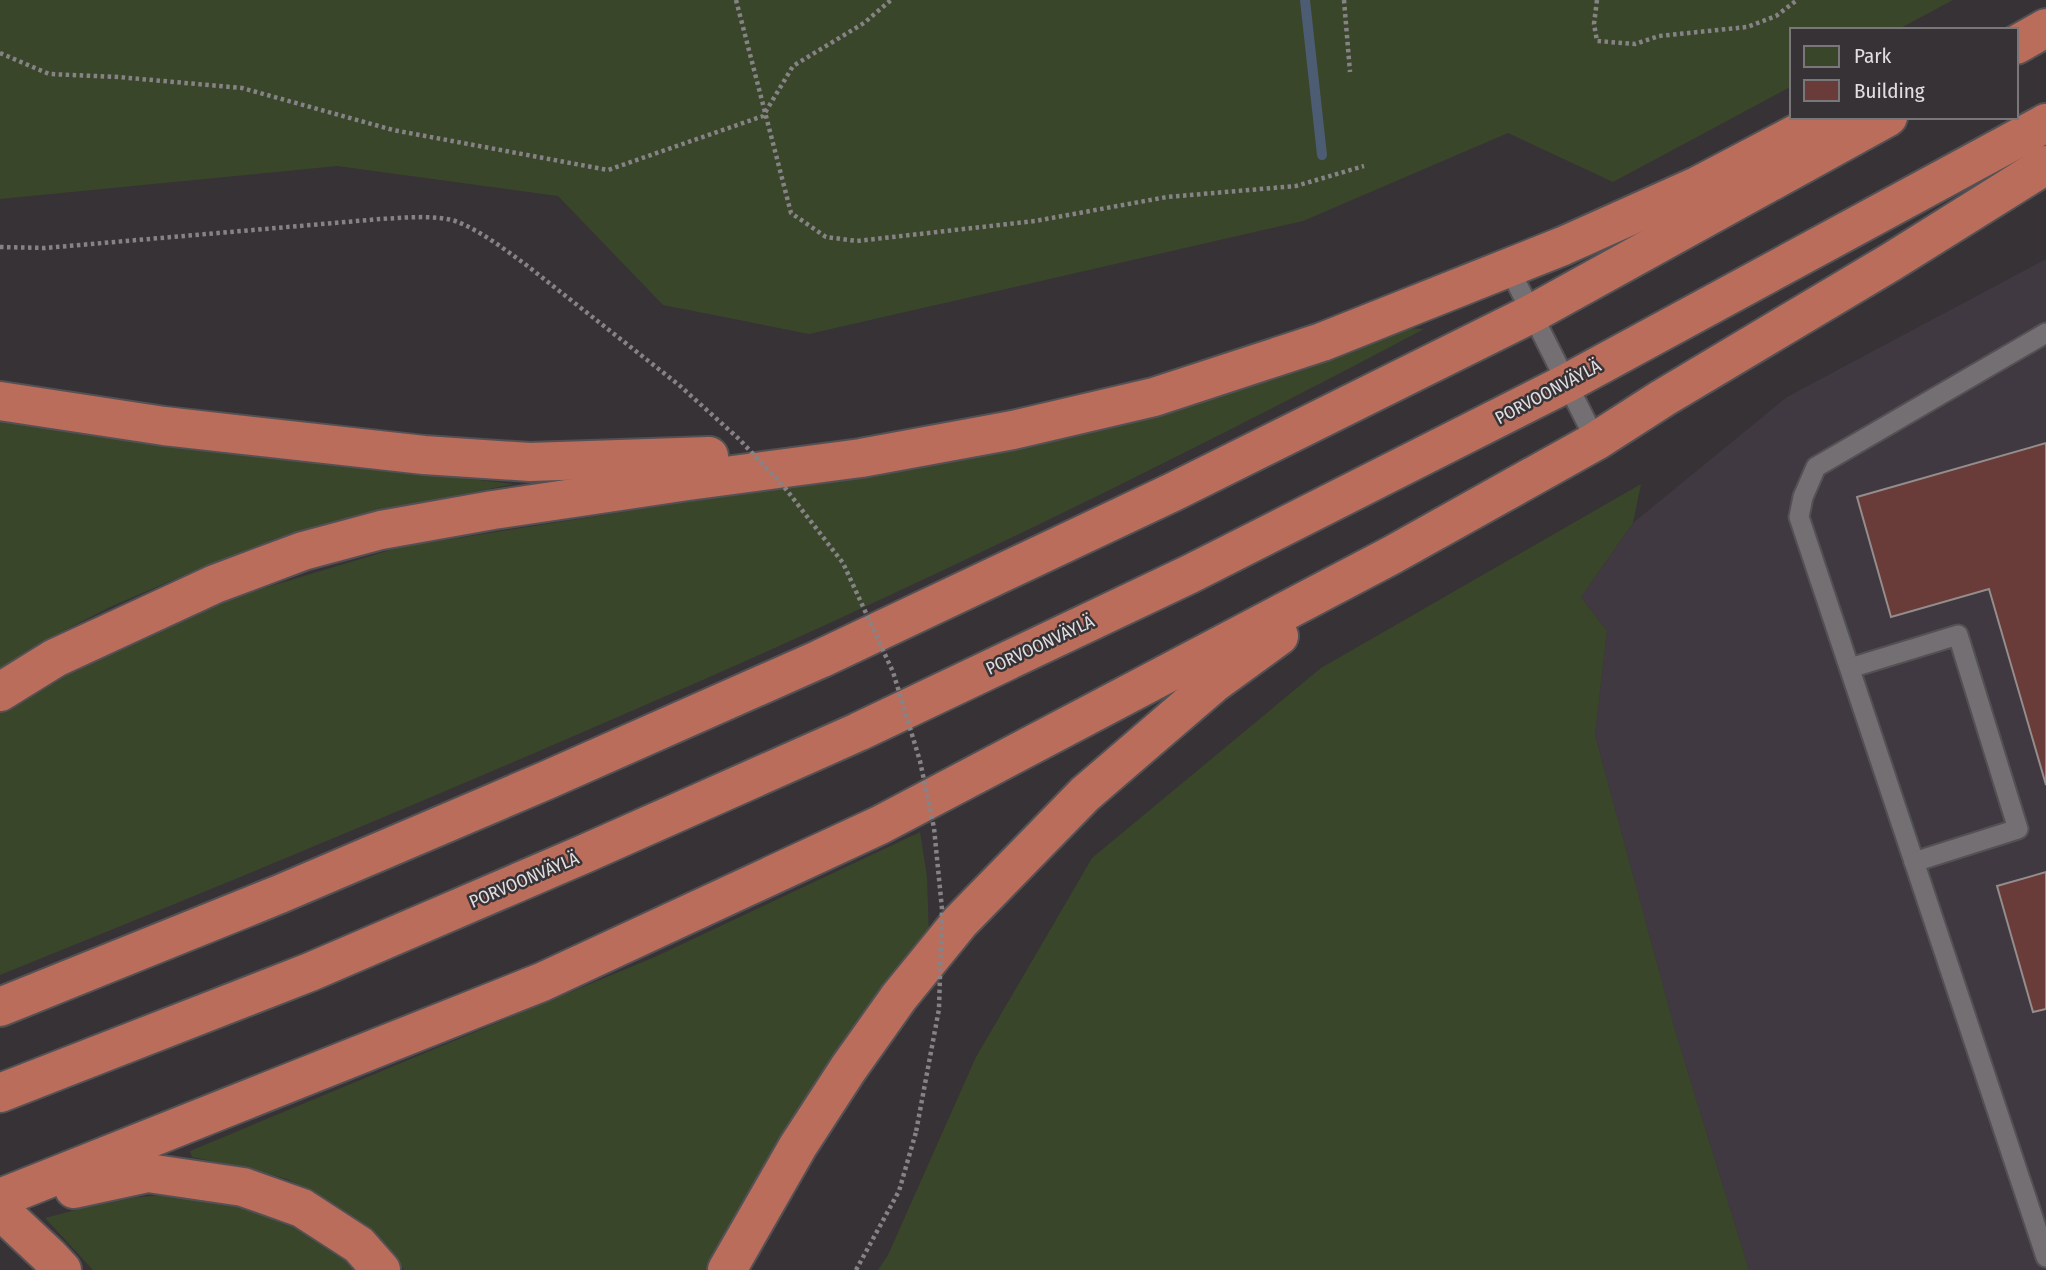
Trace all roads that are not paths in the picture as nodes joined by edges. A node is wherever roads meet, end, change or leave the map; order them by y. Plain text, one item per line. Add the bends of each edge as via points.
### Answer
1 (2046, 28) edge
2 (2018, 39) edge
3 (2018, 44) edge
4 (1826, 119) edge
5 (1884, 119) edge
6 (2046, 123) edge
7 (2046, 165) edge
8 (1509, 268) junction
9 (1531, 313) junction
10 (2046, 333) edge
11 (1567, 383) junction
12 (0, 401) edge
13 (1596, 440) junction
14 (948, 441) junction
15 (1392, 555) junction
16 (1850, 668) junction
17 (0, 692) edge
18 (1914, 862) junction
19 (0, 1007) edge
20 (0, 1093) edge
21 (0, 1198) edge
22 (0, 1208) edge
23 (2046, 1255) edge
24 (62, 1270) edge
25 (382, 1270) edge
26 (727, 1270) edge

1 - 2 highway
1 - 3 highway
4 - 8 highway via 1697,186
5 - 9 highway
6 - 11 highway, PORVOONVÄYLÄ
7 - 13 highway
8 - 9 lane
8 - 14 highway via 1322,342 1154,397
9 - 11 lane
9 - 19 highway via 1174,492 820,659 280,894
10 - 16 lane via 1816,467 1799,517
11 - 13 lane
11 - 20 highway, PORVOONVÄYLÄ via 1190,574 858,732 310,972
12 - 14 highway via 164,426 530,462 721,456 858,439
13 - 15 highway
14 - 17 highway via 381,530 303,551 215,584 55,658
15 - 21 highway via 880,825 542,982
15 - 26 highway via 1213,684 1085,794 960,922 848,1069
16 - 18 lane
16 - 18 lane via 1958,635 2018,829
18 - 23 lane
22 - 24 highway
22 - 25 highway via 148,1173 243,1187 302,1208 359,1245

